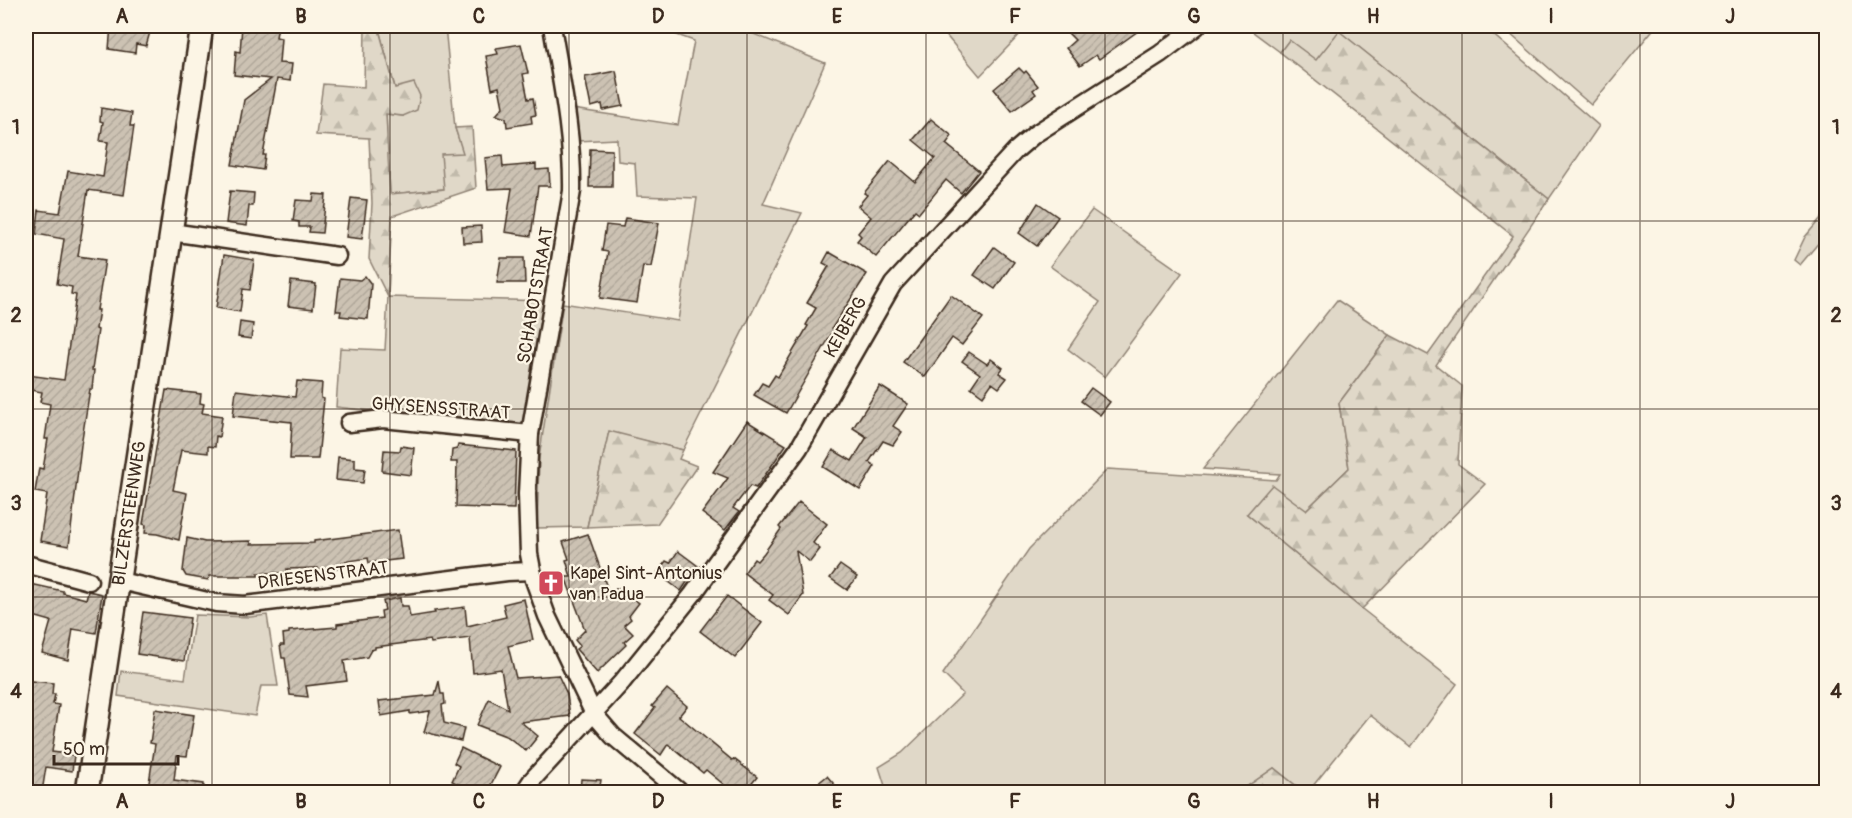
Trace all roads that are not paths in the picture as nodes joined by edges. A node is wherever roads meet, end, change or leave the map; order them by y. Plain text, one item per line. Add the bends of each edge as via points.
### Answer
1 (202, 26) edge
2 (552, 26) edge
3 (1197, 26) edge
4 (171, 232) junction
5 (337, 256) dead end
6 (349, 423) dead end
7 (530, 434) junction
8 (26, 564) edge
9 (532, 571) junction
10 (89, 580) dead end
11 (120, 581) junction
12 (594, 714) junction
13 (87, 792) edge
14 (524, 792) edge
15 (680, 792) edge

1 - 4 main road, BILZERSTEENWEG
2 - 7 street, SCHABOTSTRAAT via 568,120 572,191
3 - 12 street, KEIBERG via 1035,134 893,284 799,448 693,594
4 - 5 street
4 - 11 main road, BILZERSTEENWEG
6 - 7 street, GHYSENSSTRAAT via 383,419
7 - 9 street, SCHABOTSTRAAT via 527,494
8 - 10 street
9 - 11 street, DRIESENSTRAAT via 245,604 216,603
9 - 12 street, SCHABOTSTRAAT via 547,616
11 - 13 main road, BILZERSTEENWEG
12 - 14 street, KEIBERG
12 - 15 street, SCHABOTSTRAAT via 613,736

